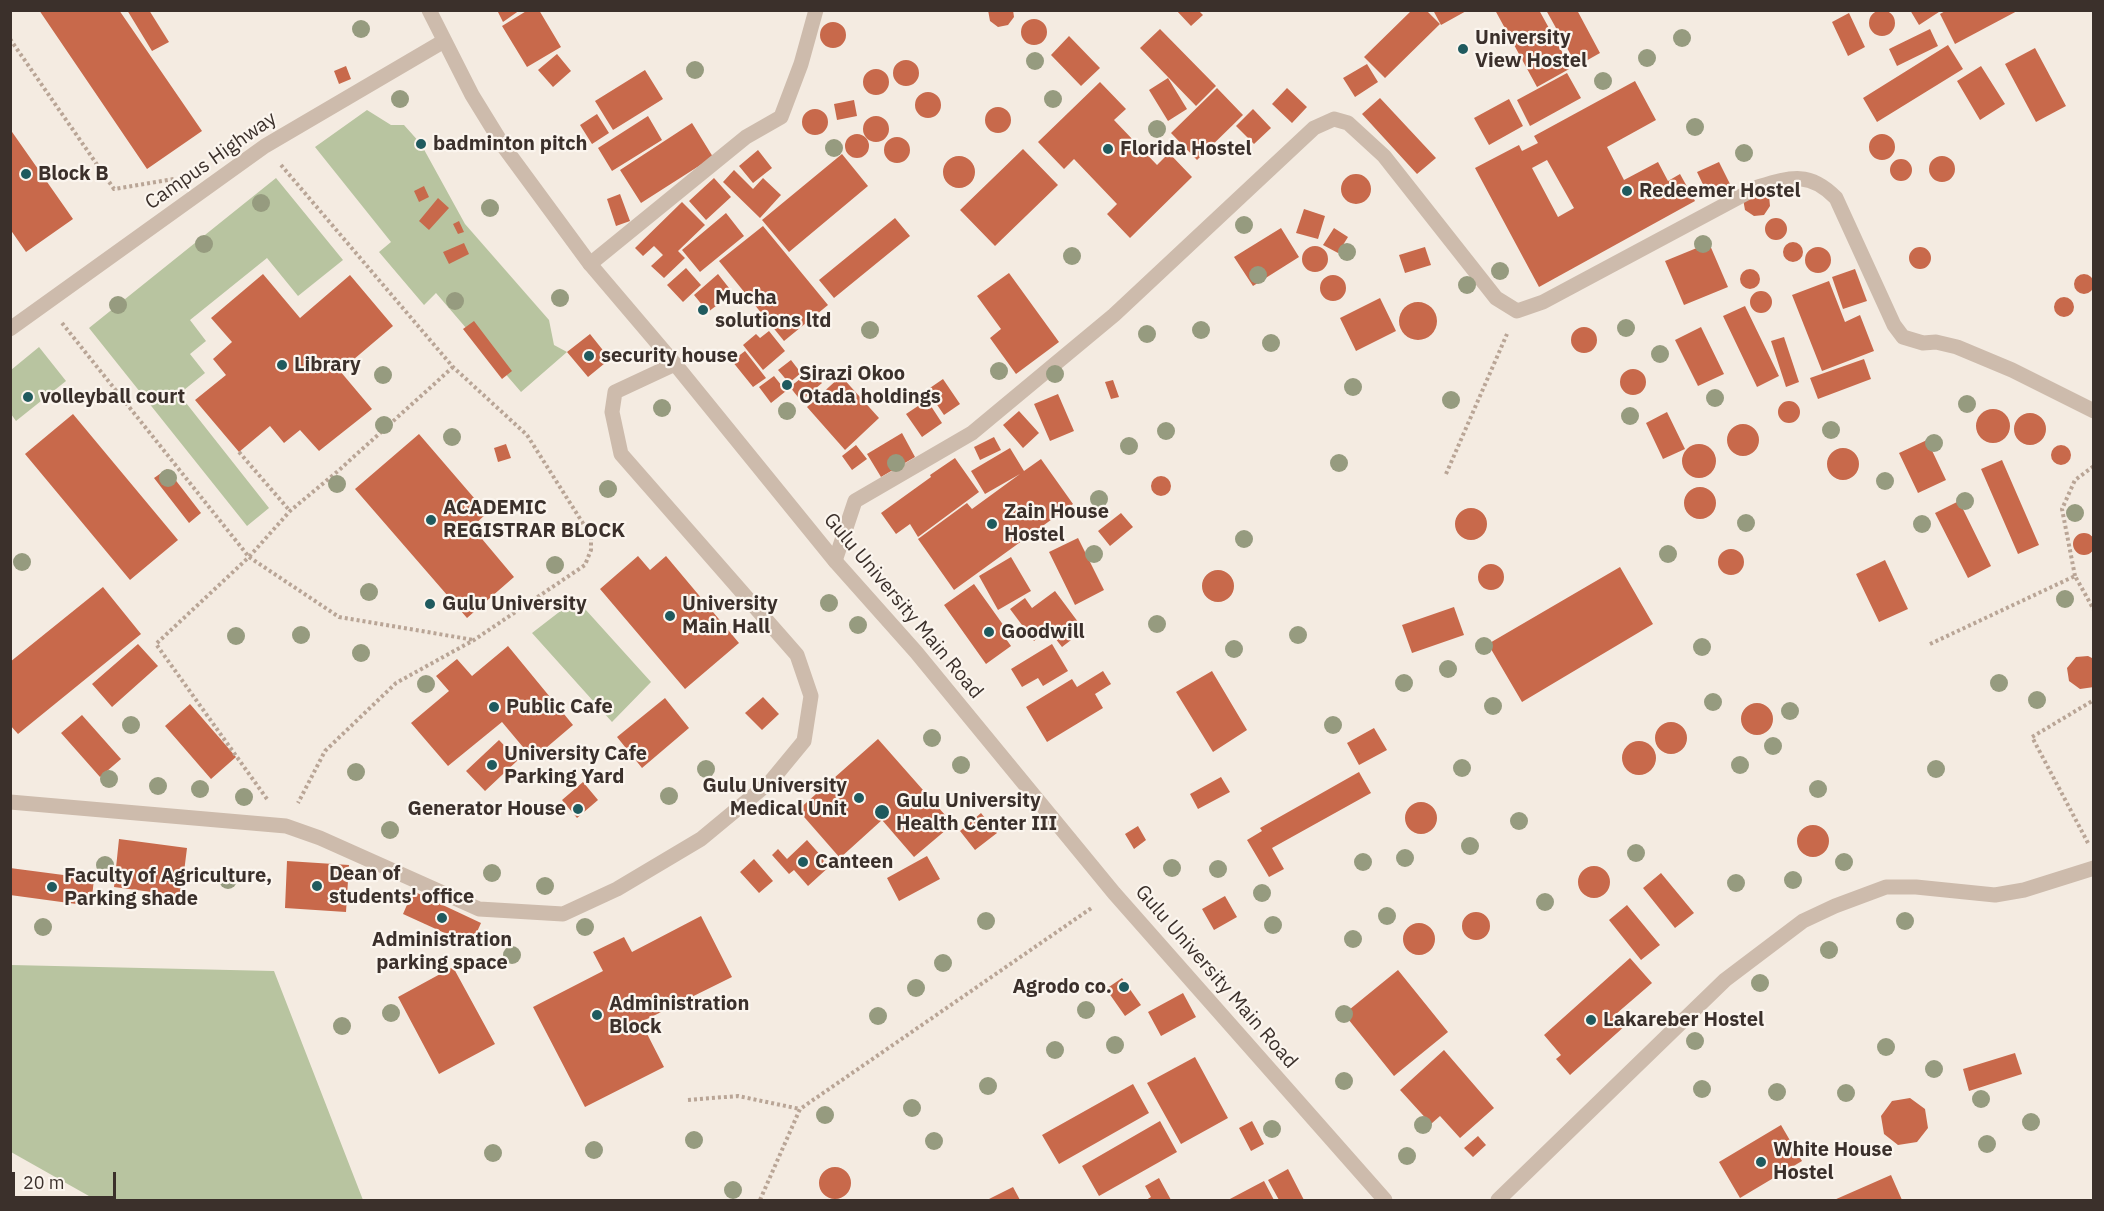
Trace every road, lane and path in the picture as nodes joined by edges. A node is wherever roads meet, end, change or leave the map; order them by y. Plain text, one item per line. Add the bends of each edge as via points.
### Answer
1 (429, 10) edge
2 (816, 10) edge
3 (10, 39) edge
4 (444, 41) junction
5 (265, 146) junction
6 (179, 178) dead end
7 (590, 264) junction
8 (47, 303) junction
9 (1517, 311) junction
10 (10, 329) edge
11 (675, 364) junction
12 (453, 367) junction
13 (2094, 411) edge
14 (239, 452) dead end
15 (2094, 466) edge
16 (1446, 474) dead end
17 (290, 511) junction
18 (249, 557) junction
19 (835, 561) junction
20 (2075, 576) junction
21 (2094, 610) edge
22 (474, 640) junction
23 (1930, 644) dead end
24 (2094, 700) edge
25 (10, 802) edge
26 (286, 826) junction
27 (2088, 845) dead end
28 (2094, 868) edge
29 (1114, 893) junction
30 (688, 1100) dead end
31 (800, 1109) junction
32 (760, 1200) edge
33 (1385, 1200) edge
34 (1498, 1200) edge

1 - 4 street, Gulu University Main Road
2 - 7 street via 781,117 746,137
3 - 6 path via 114,189
4 - 5 street, Campus Highway
4 - 7 street, Gulu University Main Road via 504,147
5 - 8 street, Campus Highway
5 - 12 path
7 - 11 street, Gulu University Main Road
8 - 10 street, Campus Highway
8 - 18 path
9 - 13 street via 1543,302 1758,187 1807,178 1824,186 1836,198 1903,337 1957,347
9 - 16 path
9 - 19 street via 1496,298 1384,156 1348,123 1334,119 1314,128 1114,315 972,433 855,501
11 - 19 street, Gulu University Main Road
11 - 26 street via 615,392 612,412 621,454 797,656 811,696 804,741 771,782 701,839 616,889 563,914 479,909
12 - 17 path
12 - 22 path via 527,435 591,536 585,565
14 - 17 path
15 - 20 path via 2074,480 2062,509
17 - 18 path
18 - 22 path via 339,617
18 - 26 path via 156,644
19 - 29 street, Gulu University Main Road via 916,652
20 - 21 path
20 - 23 path
22 - 26 path via 396,683 325,751
24 - 27 path via 2032,737
25 - 26 street
28 - 34 street via 1995,895 1886,887 1803,921 1725,980
29 - 31 path
29 - 33 street, Gulu University Main Road
30 - 31 path via 738,1096
31 - 32 path

